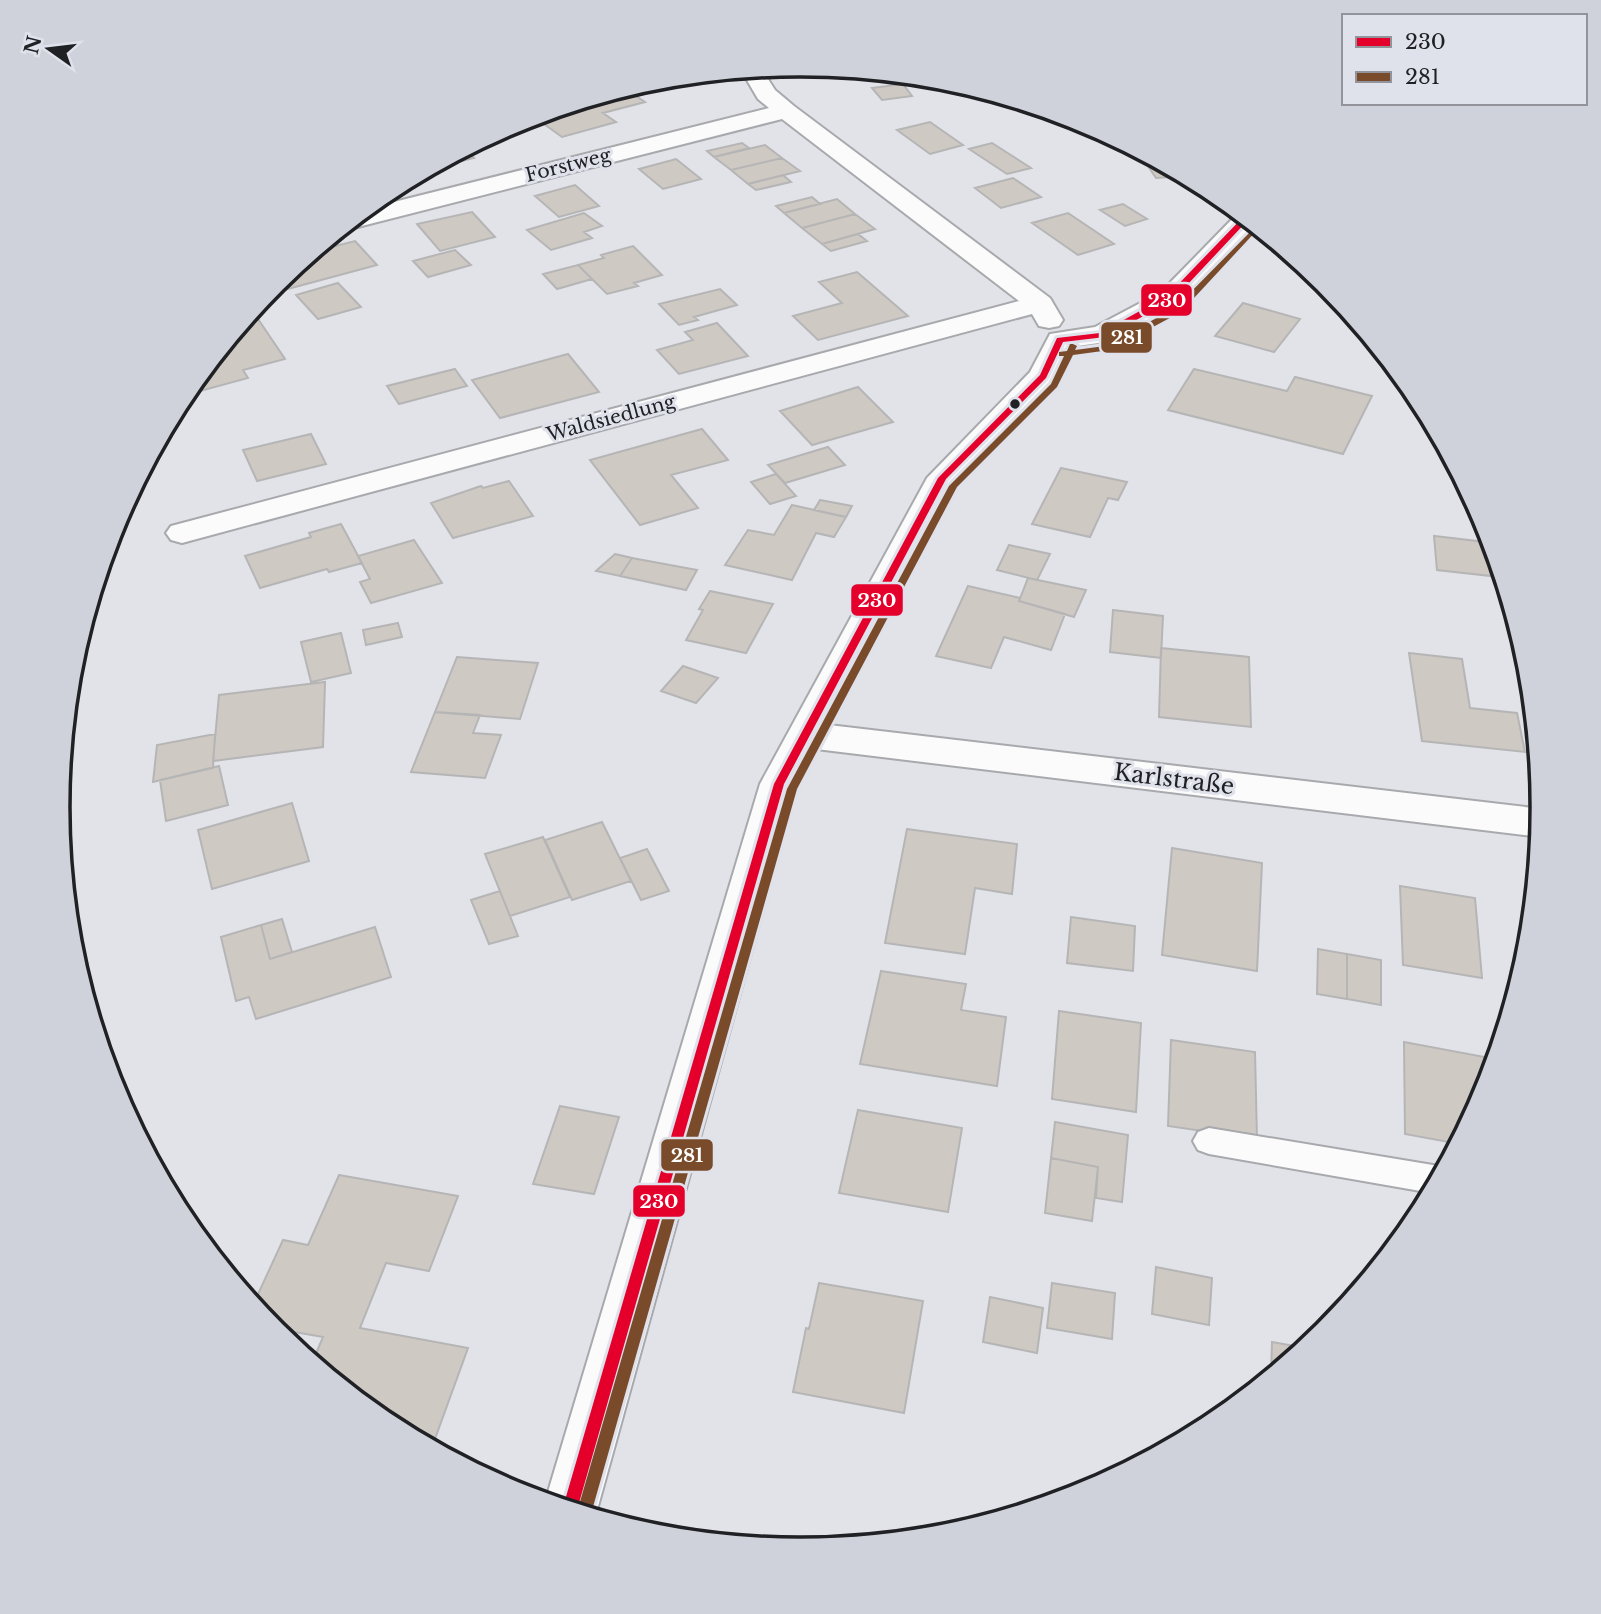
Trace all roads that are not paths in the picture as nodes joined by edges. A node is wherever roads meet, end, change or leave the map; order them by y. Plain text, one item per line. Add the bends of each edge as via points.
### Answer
1 (756, 78) edge
2 (786, 111) junction
3 (375, 214) edge
4 (1240, 224) edge
5 (1040, 304) junction
6 (1060, 340) junction
7 (181, 533) dead end
8 (806, 735) junction
9 (1530, 822) edge
10 (1209, 1141) dead end
11 (1429, 1178) edge
12 (573, 1501) edge

1 - 2 street via 766,94
2 - 3 street, Forstweg
2 - 5 street
4 - 6 street via 1170,298 1102,335
5 - 6 street
5 - 7 street, Waldsiedlung
6 - 8 street via 1043,376 942,478
8 - 9 street, Karlstraße
8 - 12 street via 779,784
10 - 11 lane

